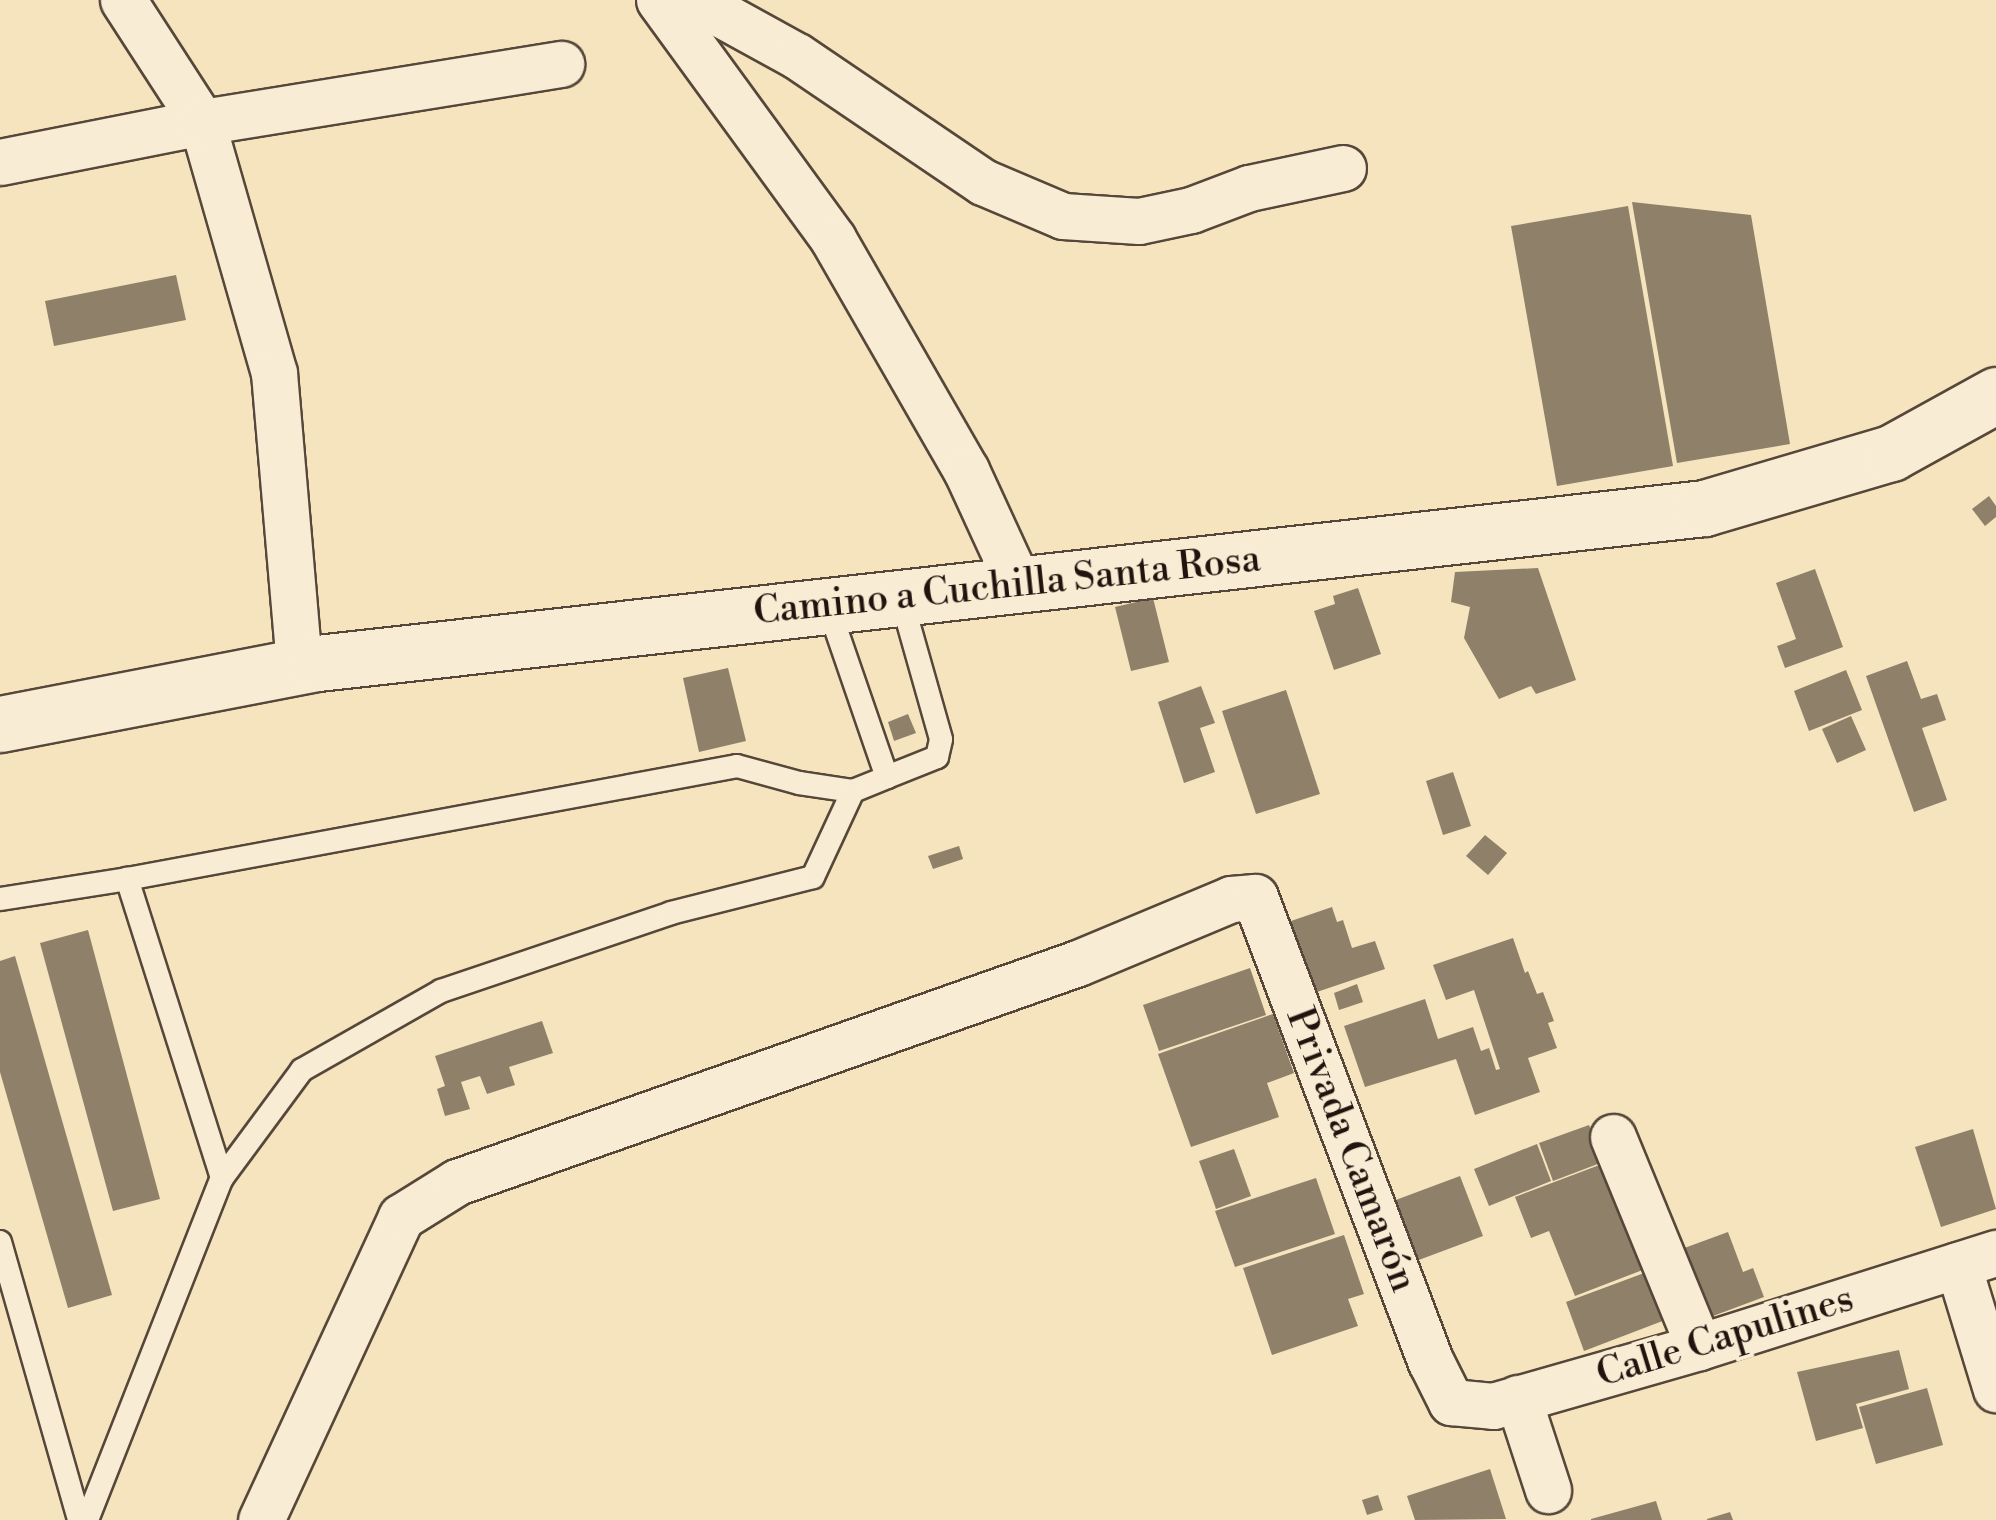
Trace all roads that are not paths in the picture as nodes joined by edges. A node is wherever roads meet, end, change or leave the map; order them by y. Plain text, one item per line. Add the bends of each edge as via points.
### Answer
1 (123, 0) edge
2 (659, 0) edge
3 (695, 0) edge
4 (561, 64) dead end
5 (202, 122) junction
6 (0, 162) edge
7 (1343, 168) dead end
8 (1996, 396) edge
9 (1020, 585) junction
10 (901, 598) junction
11 (828, 606) junction
12 (299, 666) junction
13 (0, 724) edge
14 (886, 777) junction
15 (853, 791) junction
16 (127, 879) junction
17 (0, 899) edge
18 (1613, 1136) dead end
19 (222, 1178) junction
20 (0, 1242) edge
21 (1977, 1259) edge
22 (1699, 1347) junction
23 (1996, 1389) edge
24 (1518, 1398) junction
25 (1451, 1402) joint
26 (1548, 1490) dead end
27 (79, 1520) edge
28 (87, 1520) edge
29 (261, 1520) edge

1 - 5 street
2 - 9 street via 833,239 966,470
3 - 7 street via 798,56 983,182 1063,216 1139,222
4 - 5 street
5 - 6 street
5 - 12 street via 274,373
8 - 9 street, Camino a Cuchilla Santa Rosa via 1890,453 1704,508
9 - 10 street, Camino a Cuchilla Santa Rosa
10 - 11 street, Camino a Cuchilla Santa Rosa
10 - 14 lane via 941,739 937,757
11 - 12 street, Camino a Cuchilla Santa Rosa
11 - 14 lane
12 - 13 street, Camino a Cuchilla Santa Rosa
14 - 15 lane
15 - 16 lane via 738,766
15 - 19 lane via 813,877 671,913 441,990 302,1070
16 - 17 lane
16 - 19 lane
18 - 22 street
19 - 28 lane
20 - 27 lane
21 - 22 street, Calle Capulines
21 - 23 street
22 - 24 street, Calle Capulines
24 - 25 street, Calle Capulines via 1493,1406
24 - 26 street
25 - 29 street, Privada Camarón via 1255,897 1231,900 1078,963 457,1182 402,1217

